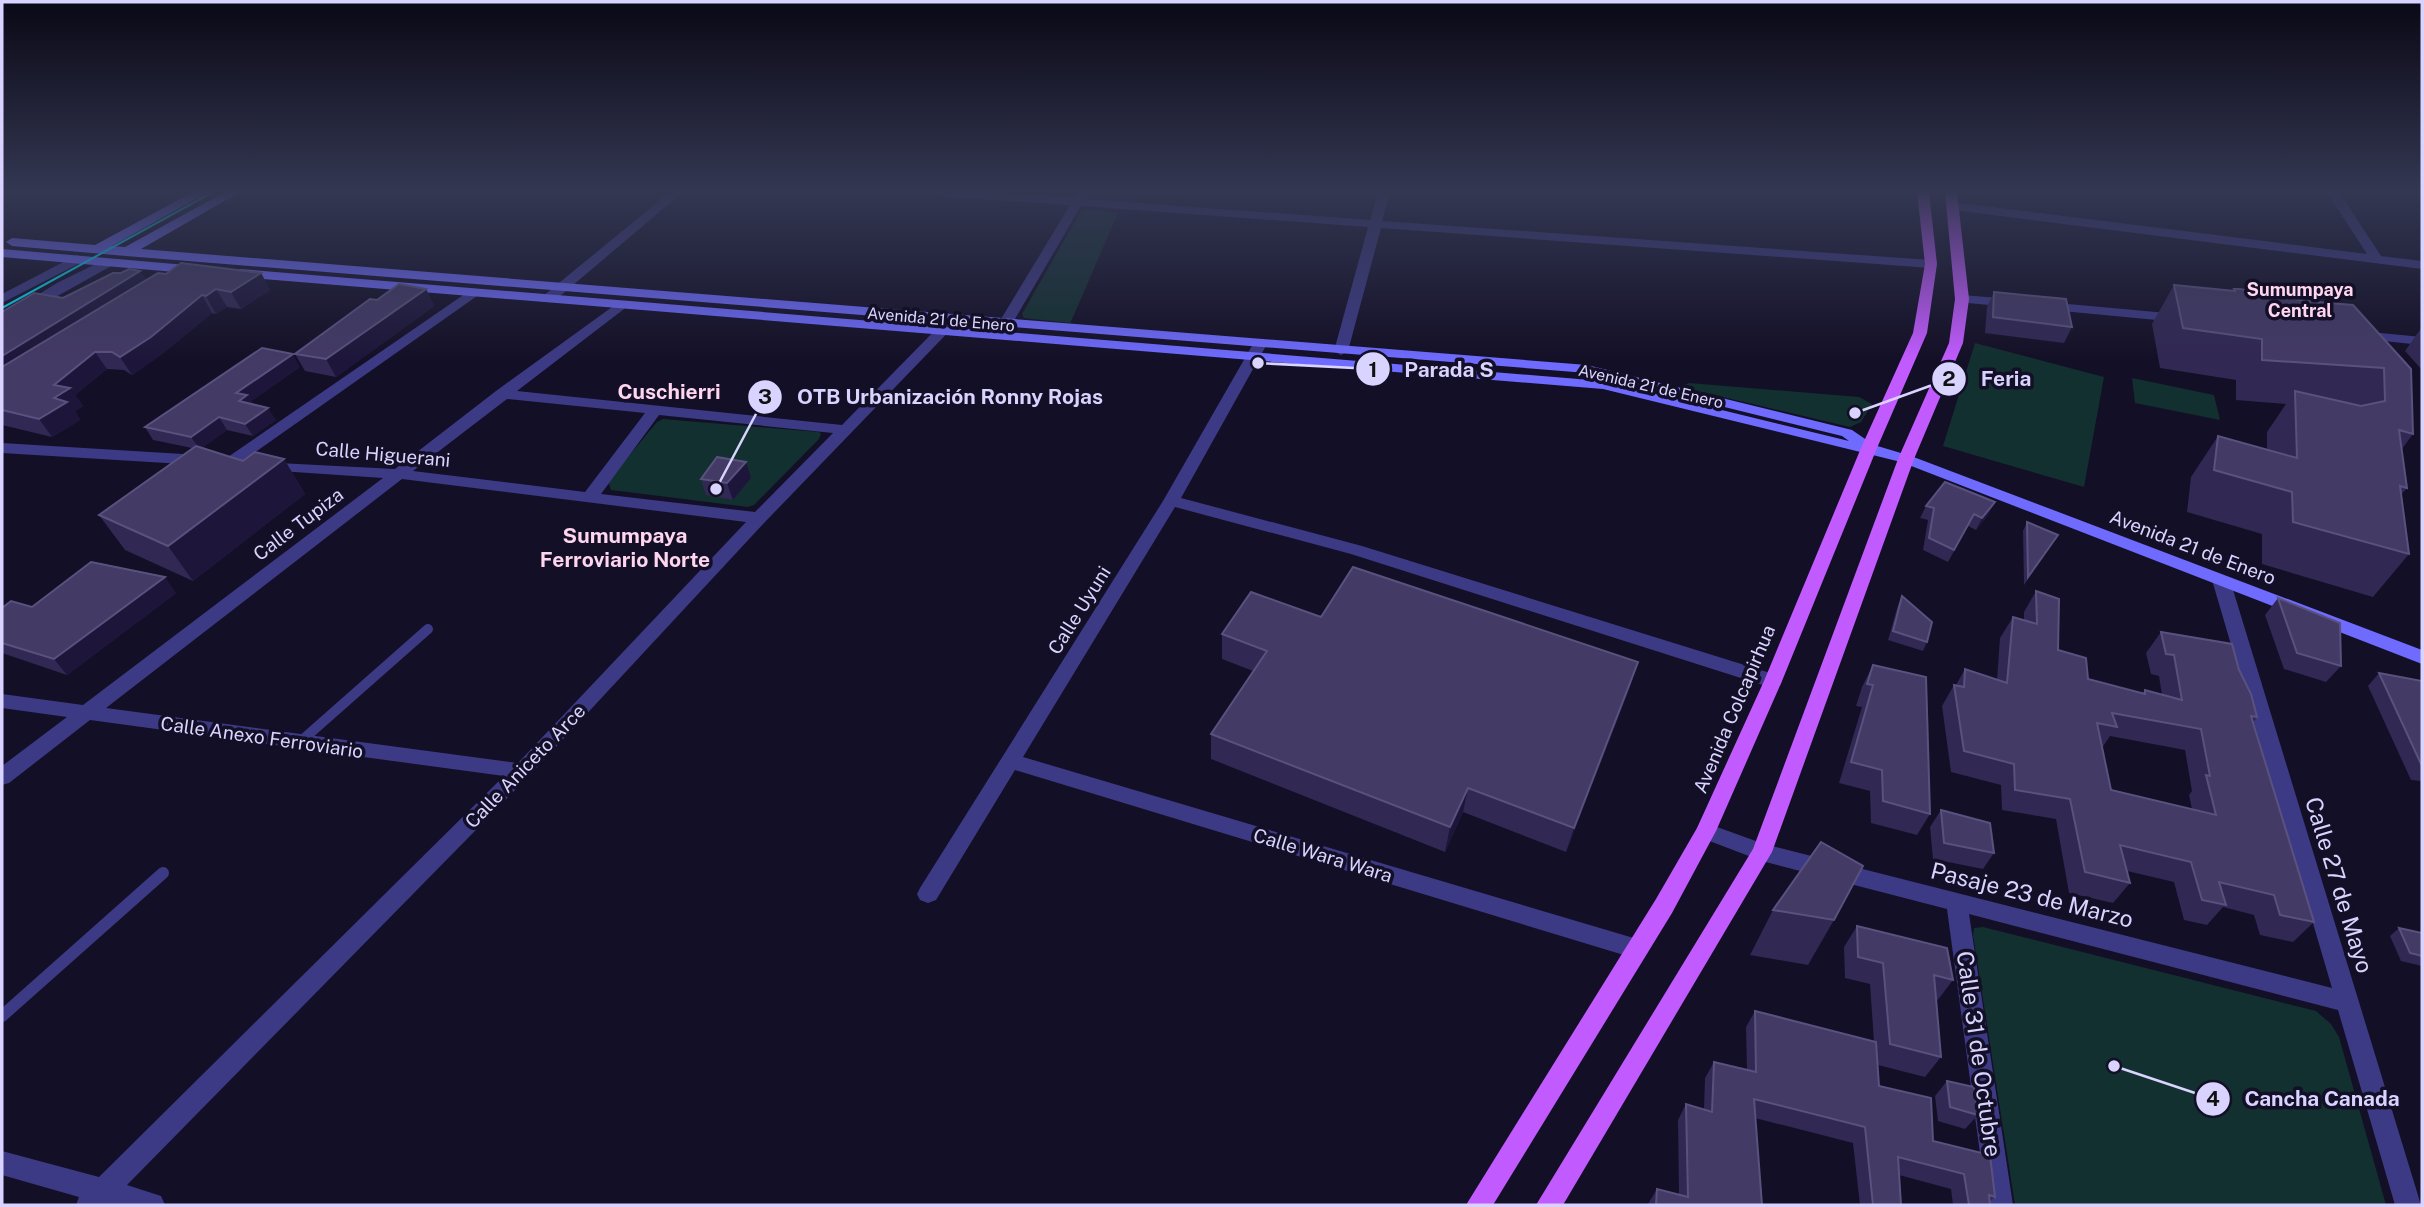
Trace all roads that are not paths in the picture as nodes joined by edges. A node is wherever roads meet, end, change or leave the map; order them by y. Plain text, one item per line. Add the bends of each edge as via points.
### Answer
1 (89, 248) edge
2 (132, 248) edge
3 (608, 248) edge
4 (1050, 248) edge
5 (1369, 248) edge
6 (1708, 248) edge
7 (1929, 248) edge
8 (1957, 248) edge
9 (2306, 248) edge
10 (2370, 248) edge
11 (97, 249) junction
12 (127, 251) junction
13 (2, 253) edge
14 (2376, 258) junction
15 (77, 260) junction
16 (108, 262) junction
17 (1931, 264) junction
18 (2422, 265) edge
19 (560, 288) junction
20 (472, 293) junction
21 (2, 299) edge
22 (548, 299) junction
23 (1962, 299) junction
24 (619, 306) junction
25 (953, 320) junction
26 (2192, 320) edge
27 (2, 323) edge
28 (1005, 324) junction
29 (941, 332) junction
30 (2341, 333) edge
31 (2422, 341) edge
32 (1255, 350) junction
33 (1341, 351) junction
34 (501, 394) junction
35 (656, 409) junction
36 (847, 430) junction
37 (1869, 448) junction
38 (6, 451) edge
39 (1906, 459) junction
40 (231, 462) junction
41 (398, 474) junction
42 (589, 498) junction
43 (1171, 501) junction
44 (759, 518) junction
45 (2221, 580) junction
46 (428, 629) dead end
47 (2422, 657) edge
48 (1773, 681) junction
49 (2, 701) edge
50 (85, 712) junction
51 (300, 742) junction
52 (1010, 761) junction
53 (522, 771) junction
54 (2, 777) edge
55 (1706, 831) junction
56 (1762, 852) junction
57 (163, 873) dead end
58 (928, 894) dead end
59 (1957, 903) junction
60 (1637, 949) junction
61 (2347, 1002) junction
62 (2, 1016) edge
63 (2, 1163) edge
64 (94, 1198) edge
65 (152, 1205) edge
66 (1479, 1205) edge
67 (1549, 1205) edge
68 (2000, 1205) edge
69 (2407, 1205) edge

1 - 11 street, Avenida 21 de Enero
2 - 12 street
3 - 19 street
4 - 28 street
5 - 33 street
6 - 17 street
7 - 17 main road, Avenida Colcapirhua
8 - 23 main road
9 - 14 street
10 - 14 street
11 - 12 street, Avenida 21 de Enero
11 - 15 street
12 - 16 street
12 - 19 street, Avenida 21 de Enero
13 - 15 street, Avenida 21 de Enero
14 - 18 street
15 - 16 street, Avenida 21 de Enero
15 - 21 street
16 - 20 street, Avenida 21 de Enero via 185,273
16 - 27 street
17 - 37 main road, Avenida Colcapirhua via 1920,333
19 - 22 street
19 - 25 street, Avenida 21 de Enero
20 - 22 street, Avenida 21 de Enero
20 - 40 street
22 - 24 street, Avenida 21 de Enero
23 - 26 street
23 - 39 main road via 1956,343
24 - 29 street, Avenida 21 de Enero
24 - 34 street, Calle Tupiza
25 - 28 street, Avenida 21 de Enero
25 - 29 street, Calle Aniceto Arce
28 - 32 street, Avenida 21 de Enero
29 - 32 street, Avenida 21 de Enero
29 - 36 street, Calle Aniceto Arce
30 - 31 street
32 - 33 street, Avenida 21 de Enero
32 - 37 street, Avenida 21 de Enero via 1602,385
32 - 43 street, Calle Uyuni
33 - 37 street, Avenida 21 de Enero via 1587,369 1847,433
34 - 35 street
34 - 41 street, Calle Tupiza
35 - 36 street
35 - 42 street
36 - 44 street, Calle Aniceto Arce
37 - 39 street, Avenida 21 de Enero
37 - 48 main road, Avenida Colcapirhua
38 - 40 street, Calle Higuerani
39 - 45 street, Avenida 21 de Enero
39 - 56 main road
40 - 41 street, Calle Higuerani
41 - 42 street, Calle Higuerani
41 - 50 street, Calle Tupiza
42 - 44 street, Calle Higuerani
43 - 48 street via 1356,550
43 - 52 street, Calle Uyuni
44 - 53 street, Calle Aniceto Arce
45 - 47 street, Avenida 21 de Enero
45 - 61 street, Calle 27 de Mayo
46 - 51 lane
48 - 55 main road, Avenida Colcapirhua
49 - 50 street, Calle Anexo Ferroviario
50 - 51 street, Calle Anexo Ferroviario
50 - 54 street, Calle Tupiza
51 - 53 street, Calle Anexo Ferroviario
52 - 58 street, Calle Uyuni
52 - 60 street, Calle Wara Wara
53 - 64 street, Calle Aniceto Arce
55 - 56 street, Pasaje 23 de Marzo
55 - 60 main road, Avenida Colcapirhua
56 - 59 street, Pasaje 23 de Marzo
56 - 67 main road
57 - 62 lane
59 - 61 street, Pasaje 23 de Marzo
59 - 68 street, Calle 31 de Octubre
60 - 66 main road, Avenida Colcapirhua
61 - 69 street, Calle 27 de Mayo
63 - 64 street
64 - 65 street

